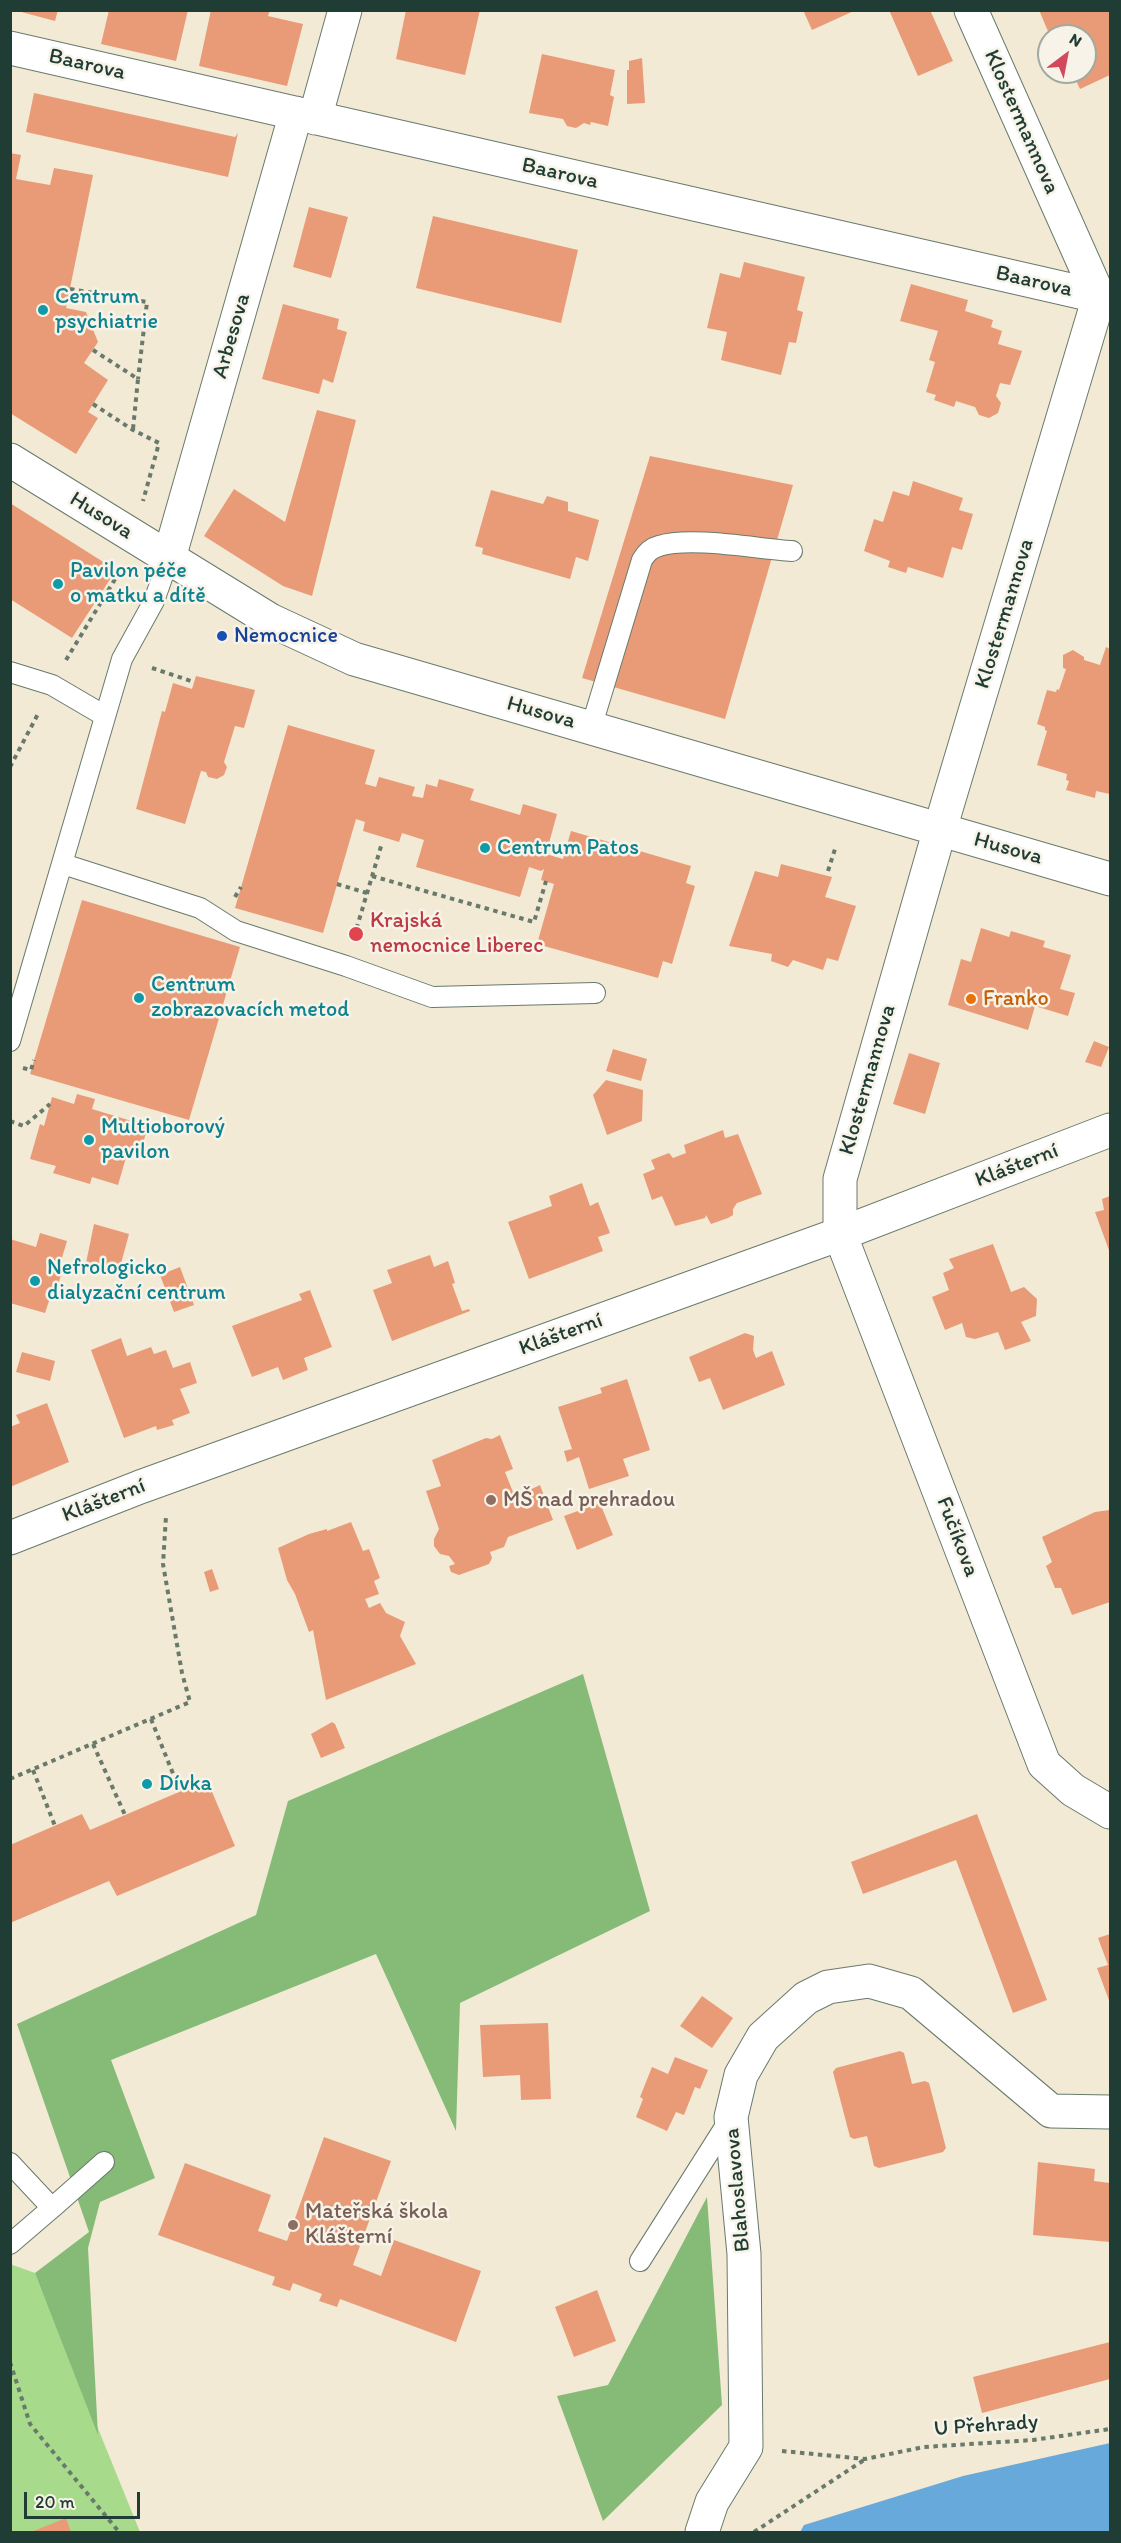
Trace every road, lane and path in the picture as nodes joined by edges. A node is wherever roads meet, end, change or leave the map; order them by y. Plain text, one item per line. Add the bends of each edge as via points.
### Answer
1 (345, 10) edge
2 (971, 10) edge
3 (10, 48) edge
4 (305, 116) junction
5 (70, 289) dead end
6 (1105, 298) edge
7 (93, 350) dead end
8 (138, 379) junction
9 (93, 404) dead end
10 (133, 430) junction
11 (10, 460) edge
12 (142, 504) dead end
13 (792, 551) dead end
14 (169, 558) junction
15 (122, 567) dead end
16 (10, 672) edge
17 (176, 676) dead end
18 (194, 681) dead end
19 (52, 685) junction
20 (105, 716) junction
21 (591, 728) junction
22 (10, 767) edge
23 (940, 829) junction
24 (382, 843) dead end
25 (835, 849) dead end
26 (63, 864) junction
27 (828, 871) dead end
28 (372, 876) junction
29 (1110, 879) edge
30 (546, 881) dead end
31 (337, 884) dead end
32 (367, 892) junction
33 (346, 966) junction
34 (595, 993) dead end
35 (10, 1041) edge
36 (50, 1104) dead end
37 (10, 1121) edge
38 (1110, 1130) edge
39 (840, 1234) junction
40 (166, 1515) dead end
41 (10, 1538) edge
42 (151, 1719) junction
43 (93, 1744) junction
44 (33, 1770) junction
45 (10, 1779) edge
46 (180, 1791) dead end
47 (1110, 1812) edge
48 (124, 1815) dead end
49 (55, 1826) dead end
50 (1110, 2112) edge
51 (731, 2117) junction
52 (104, 2162) dead end
53 (10, 2163) edge
54 (52, 2208) junction
55 (10, 2244) edge
56 (640, 2261) dead end
57 (10, 2362) edge
58 (1110, 2429) edge
59 (746, 2447) junction
60 (865, 2459) junction
61 (119, 2532) edge
62 (702, 2532) edge
63 (754, 2532) edge

1 - 4 street, Arbesova
2 - 6 street, Klostermannova
3 - 4 street, Baarova
4 - 6 street, Baarova
4 - 14 street, Arbesova
5 - 8 path via 147,302
6 - 23 street, Klostermannova
7 - 8 path
8 - 10 path
9 - 10 path
10 - 12 path via 159,443
11 - 14 street, Husova
13 - 21 lane via 695,543 674,543 650,550 642,560
14 - 20 lane via 153,601 122,658
14 - 21 street, Husova via 270,620 354,659
15 - 19 path
16 - 19 lane
17 - 18 path
19 - 20 lane
19 - 22 path
20 - 26 lane
21 - 23 street, Husova
23 - 29 street, Husova
23 - 39 street, Klostermannova via 840,1179
24 - 28 path
25 - 27 path
26 - 33 lane via 200,908 236,931
26 - 35 lane
28 - 30 path via 534,922
28 - 32 path
31 - 32 path
32 - 33 path
33 - 34 lane via 432,997
36 - 37 path via 24,1126
38 - 39 street, Klášterní
39 - 41 street, Klášterní via 140,1487
39 - 47 street, Fučíkova via 1044,1764 1073,1790
40 - 42 path via 163,1564 190,1702
42 - 43 path
42 - 46 path
43 - 44 path
43 - 48 path
44 - 45 path
44 - 49 path
50 - 51 street, Blahoslavova via 1051,2111 911,1993 869,1981 828,1987 806,1998 763,2037 741,2075
51 - 56 lane
51 - 59 street, Blahoslavova via 744,2254
52 - 54 lane
53 - 54 lane
54 - 55 lane
57 - 61 path via 30,2424
58 - 60 path, U Přehrady via 1033,2440 924,2447
59 - 60 path, U Přehrady
59 - 62 street via 712,2502
60 - 63 path, U Přehrady

